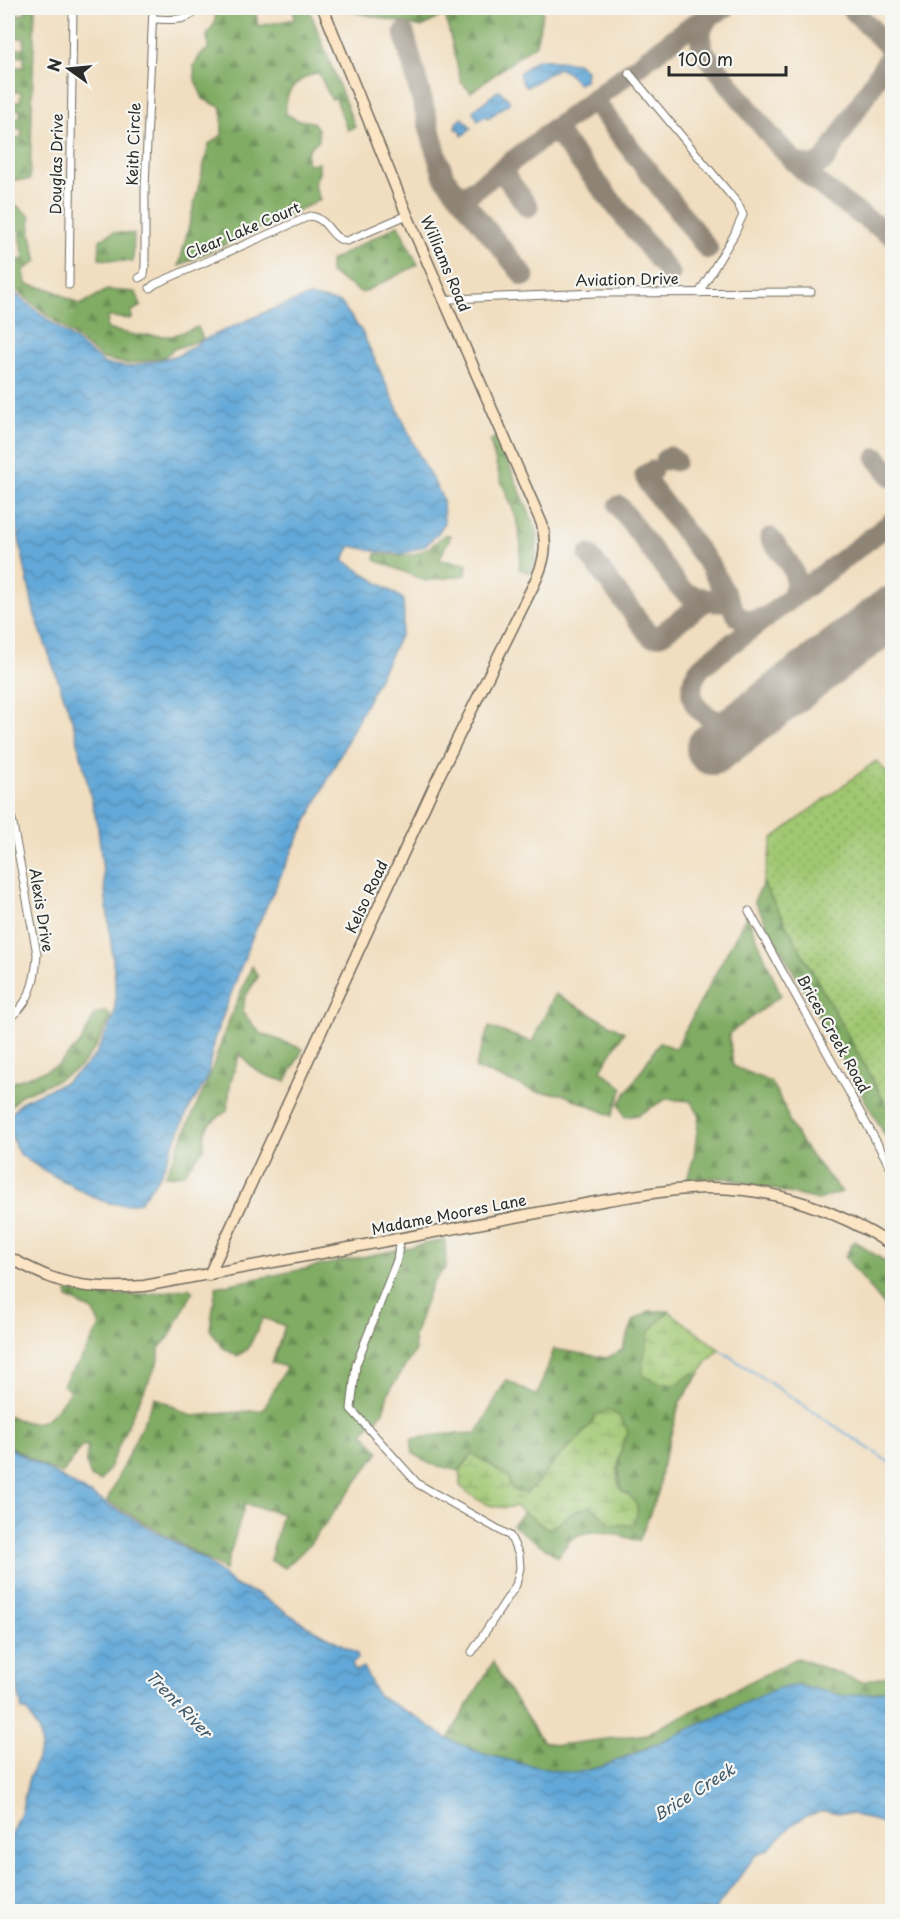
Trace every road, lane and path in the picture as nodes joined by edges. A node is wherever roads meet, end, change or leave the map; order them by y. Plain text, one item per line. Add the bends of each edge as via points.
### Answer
1 (74, 8) edge
2 (153, 8) edge
3 (198, 8) edge
4 (323, 8) edge
5 (153, 19) junction
6 (629, 73) dead end
7 (407, 215) junction
8 (139, 278) dead end
9 (69, 285) dead end
10 (150, 288) dead end
11 (811, 292) dead end
12 (699, 293) junction
13 (445, 302) junction
14 (544, 531) joint
15 (8, 798) edge
16 (749, 911) dead end
17 (8, 1018) edge
18 (892, 1170) edge
19 (400, 1239) junction
20 (892, 1245) edge
21 (8, 1257) edge
22 (209, 1275) junction
23 (472, 1652) dead end

1 - 9 street, Douglas Drive
2 - 5 street, Keith Circle
3 - 5 street via 185,18
4 - 7 street, Williams Road
5 - 8 street, Keith Circle via 145,266 144,275
6 - 12 street via 743,215 735,236
7 - 10 street, Clear Lake Court via 347,241 335,237 318,216 310,216
7 - 13 street, Williams Road
11 - 12 street, Aviation Drive
12 - 13 street, Aviation Drive via 596,293
13 - 14 street, Williams Road
14 - 22 street, Kelso Road via 542,568 436,782
15 - 17 street, Alexis Drive via 37,954 29,992
16 - 18 street, Brices Creek Road
19 - 20 street, Madame Moores Lane via 607,1200 711,1188 752,1192 811,1206 846,1219
19 - 22 street, Madame Moores Lane
19 - 23 street via 397,1260 356,1365 351,1409 418,1484 510,1536 519,1554 516,1585
21 - 22 street, Madame Moores Lane via 51,1278 97,1287 144,1286

